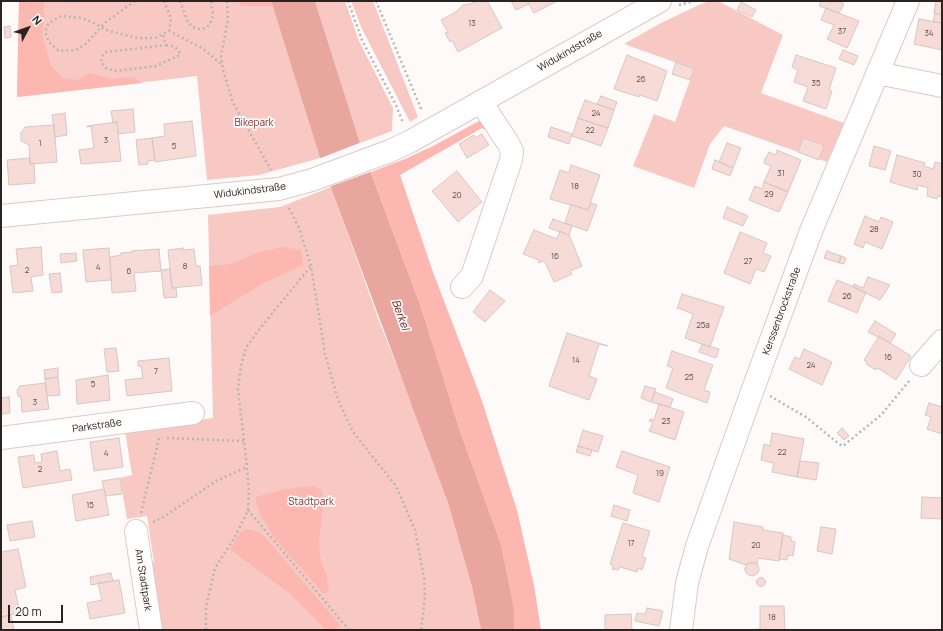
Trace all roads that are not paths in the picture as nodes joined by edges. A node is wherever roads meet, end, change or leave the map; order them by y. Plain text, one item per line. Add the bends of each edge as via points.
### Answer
1 (660, 1) edge
2 (908, 1) edge
3 (877, 74) junction
4 (942, 86) edge
5 (481, 102) junction
6 (1, 216) edge
7 (462, 287) dead end
8 (942, 341) edge
9 (921, 365) road end
10 (193, 413) dead end
11 (1, 438) edge
12 (136, 531) road end
13 (151, 630) edge
14 (681, 630) edge

1 - 5 street, Widukindstraße
2 - 3 street, Kerssenbrockstraße
3 - 4 street
3 - 14 street, Kerssenbrockstraße via 811,231 697,546 687,583
5 - 6 street, Widukindstraße via 390,151 280,189
5 - 7 street via 512,151 472,276
8 - 9 street
10 - 11 street, Parkstraße via 156,428
12 - 13 street, Am Stadtpark

